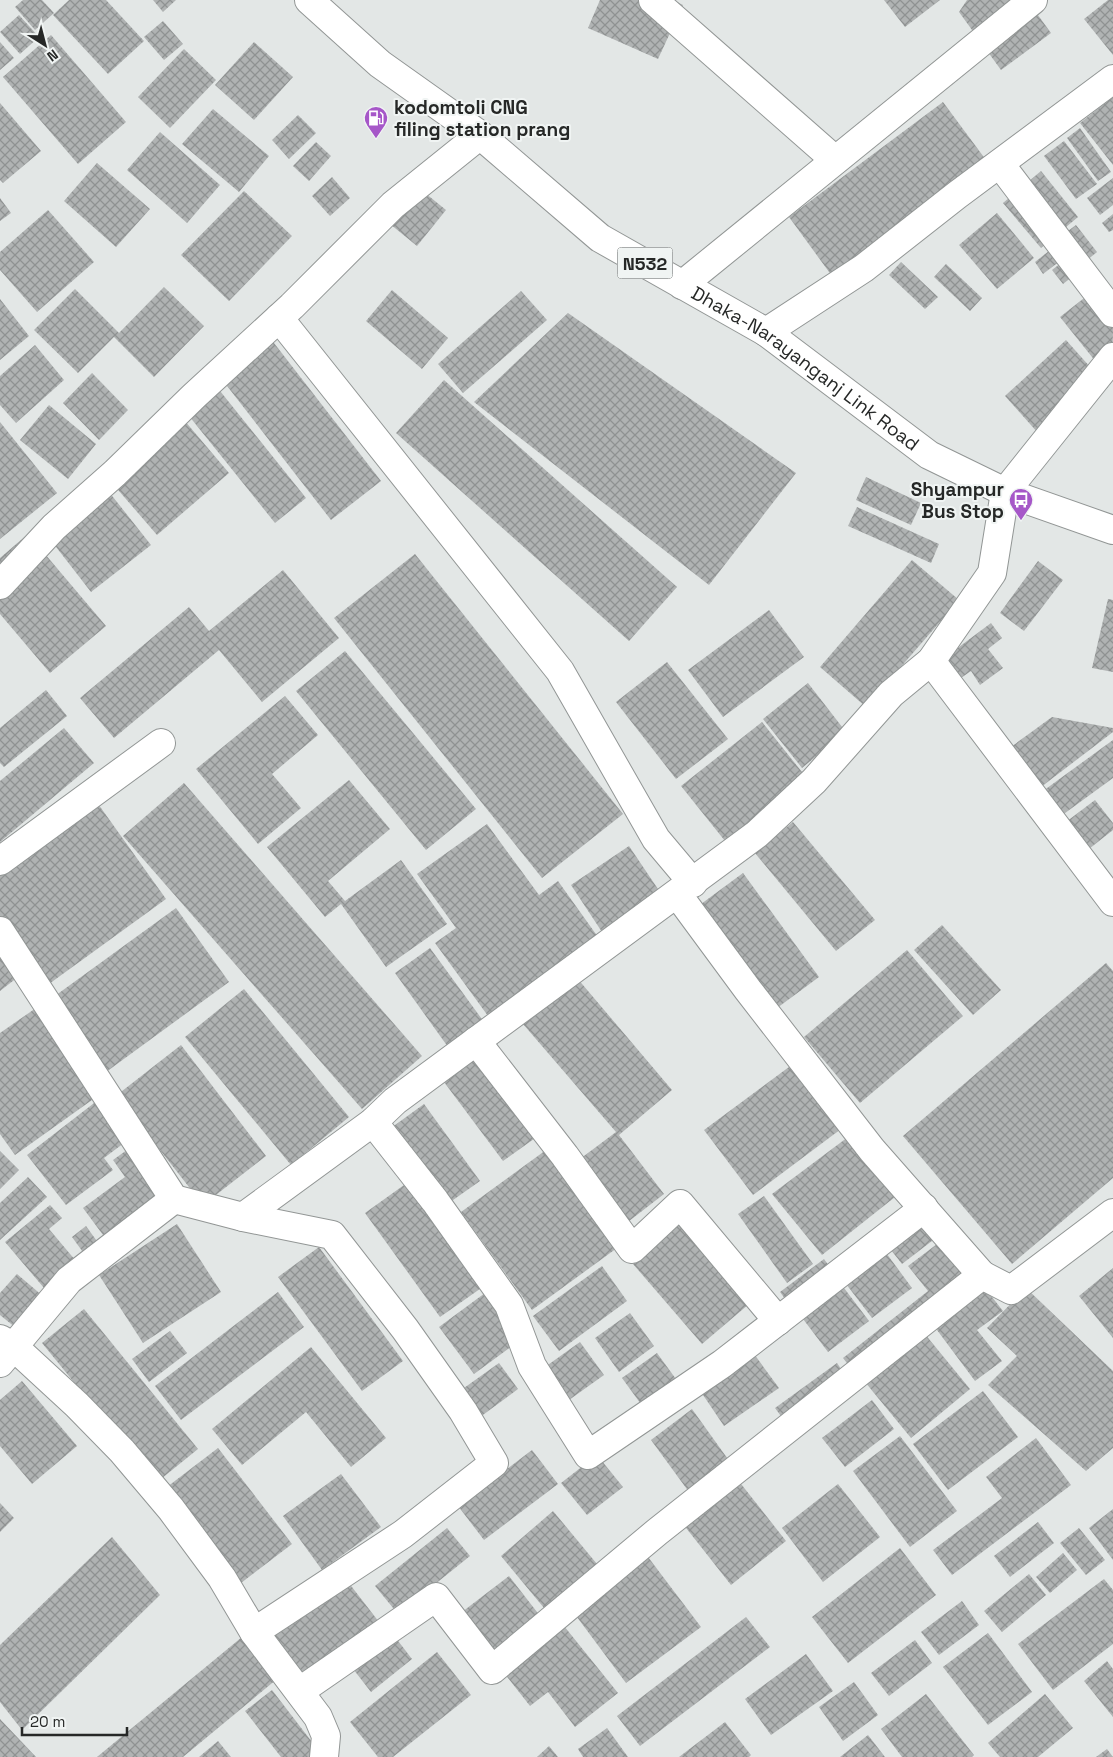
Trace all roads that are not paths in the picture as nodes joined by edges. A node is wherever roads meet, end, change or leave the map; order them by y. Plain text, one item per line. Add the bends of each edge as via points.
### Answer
1 (309, 0) edge
2 (653, 0) edge
3 (1033, 0) edge
4 (1113, 79) edge
5 (480, 134) junction
6 (835, 160) junction
7 (1000, 164) junction
8 (682, 284) junction
9 (1113, 313) edge
10 (279, 318) junction
11 (766, 332) junction
12 (1113, 357) edge
13 (1005, 492) junction
14 (1113, 530) edge
15 (0, 585) edge
16 (931, 661) junction
17 (161, 743) dead end
18 (0, 862) edge
19 (685, 889) junction
20 (1113, 902) edge
21 (0, 930) edge
22 (476, 1041) junction
23 (373, 1122) junction
24 (174, 1199) junction
25 (924, 1208) junction
26 (1113, 1213) edge
27 (243, 1217) junction
28 (982, 1275) junction
29 (778, 1321) junction
30 (4, 1350) edge
31 (254, 1632) junction
32 (300, 1691) junction
33 (324, 1757) edge

1 - 5 main road, Dhaka-Narayanganj Link Road / N532 via 380,64
2 - 6 main road
3 - 6 main road
4 - 7 main road
5 - 8 main road, Dhaka-Narayanganj Link Road / N532 via 600,238
5 - 10 main road via 393,205
6 - 8 main road
7 - 9 main road
7 - 11 main road via 864,268
8 - 11 main road, Dhaka-Narayanganj Link Road / N532
10 - 15 main road via 54,527
10 - 19 main road via 560,671
11 - 13 main road, Dhaka-Narayanganj Link Road / N532 via 929,455
12 - 13 main road
13 - 14 main road, Dhaka-Narayanganj Link Road / N532
13 - 16 main road via 992,573
16 - 19 main road via 890,694 814,781 757,834
16 - 20 main road
17 - 18 main road
19 - 22 main road
19 - 25 main road via 836,1104
21 - 24 main road
22 - 23 main road via 395,1101
22 - 29 main road via 632,1249 680,1204
23 - 27 main road
23 - 29 main road via 435,1201 509,1305 532,1366 588,1455 722,1364
24 - 27 main road
24 - 30 main road via 69,1280
25 - 28 main road
25 - 29 main road
26 - 28 main road via 1011,1290
27 - 31 main road via 332,1235 405,1329 463,1411 494,1463 403,1534
28 - 32 main road via 657,1532 492,1670 436,1597
30 - 31 main road via 77,1405 122,1451 171,1509 222,1578
31 - 32 main road
32 - 33 main road via 318,1717 326,1736

